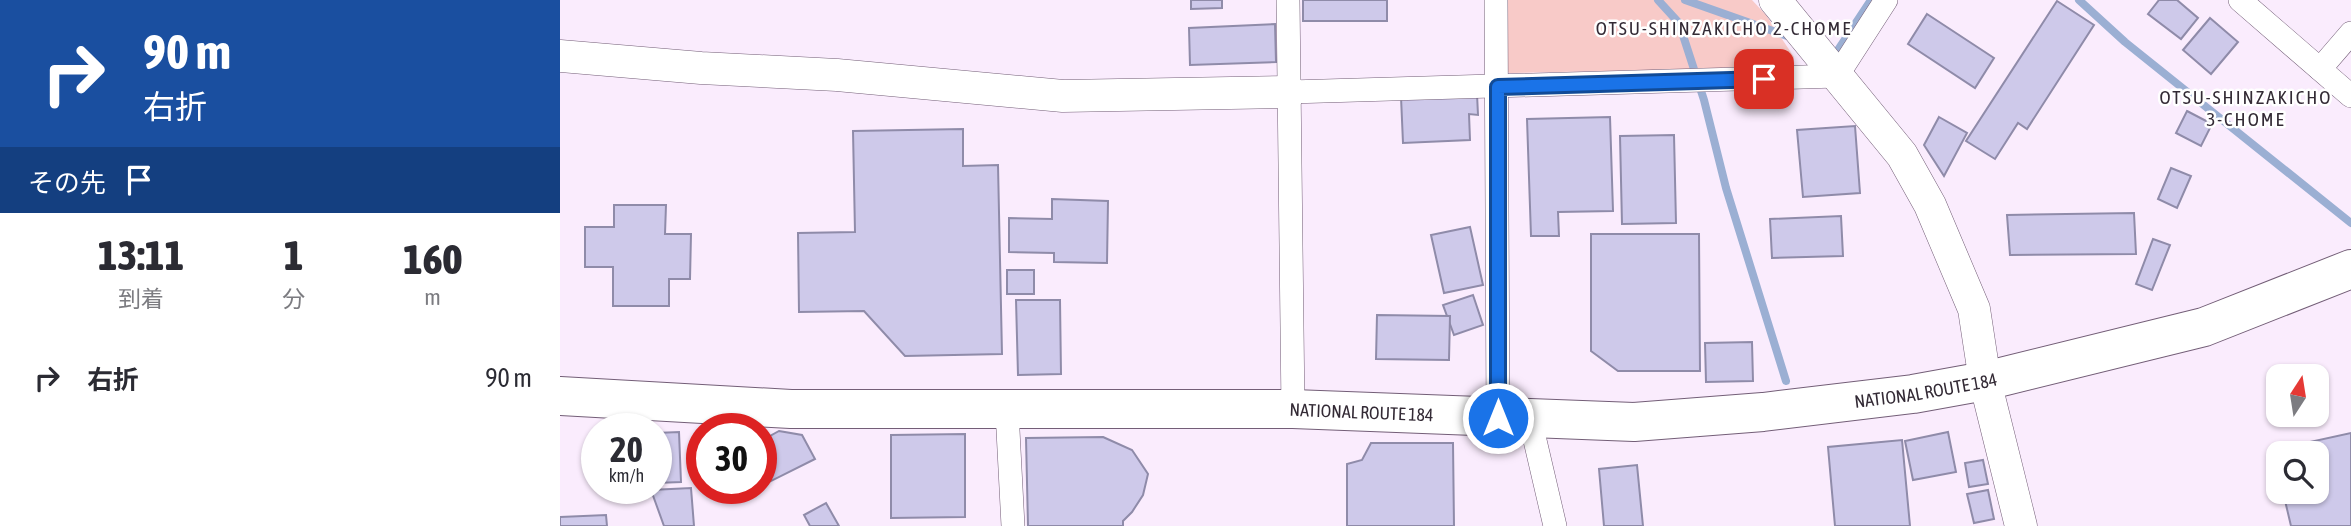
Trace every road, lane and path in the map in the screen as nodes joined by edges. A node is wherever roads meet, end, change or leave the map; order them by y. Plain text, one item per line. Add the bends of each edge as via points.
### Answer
1 (1288, 0) edge
2 (1496, 0) edge
3 (1775, 0) edge
4 (1886, 0) edge
5 (2240, 0) edge
6 (2351, 33) edge
7 (560, 56) edge
8 (2320, 69) junction
9 (1837, 76) junction
10 (1498, 87) junction
11 (1290, 92) junction
12 (2351, 96) edge
13 (2351, 269) edge
14 (1985, 381) junction
15 (560, 396) edge
16 (1293, 409) junction
17 (1007, 411) junction
18 (1514, 418) junction
19 (1013, 526) edge
20 (1555, 526) edge
21 (2021, 526) edge

1 - 11 street
2 - 10 street
3 - 9 street
4 - 9 street
5 - 8 street
6 - 8 street
7 - 11 street via 1063,96
8 - 12 street
9 - 10 street
9 - 14 street via 1902,155 1930,205 1974,309
10 - 11 street
10 - 18 street
11 - 16 street
13 - 14 highway, NATIONAL ROUTE 184 via 2204,327
14 - 18 highway, NATIONAL ROUTE 184 via 1763,412 1634,422
14 - 21 street
15 - 17 highway, NATIONAL ROUTE 184 via 791,409
16 - 17 highway, NATIONAL ROUTE 184
16 - 18 highway, NATIONAL ROUTE 184
17 - 19 street
18 - 20 street

